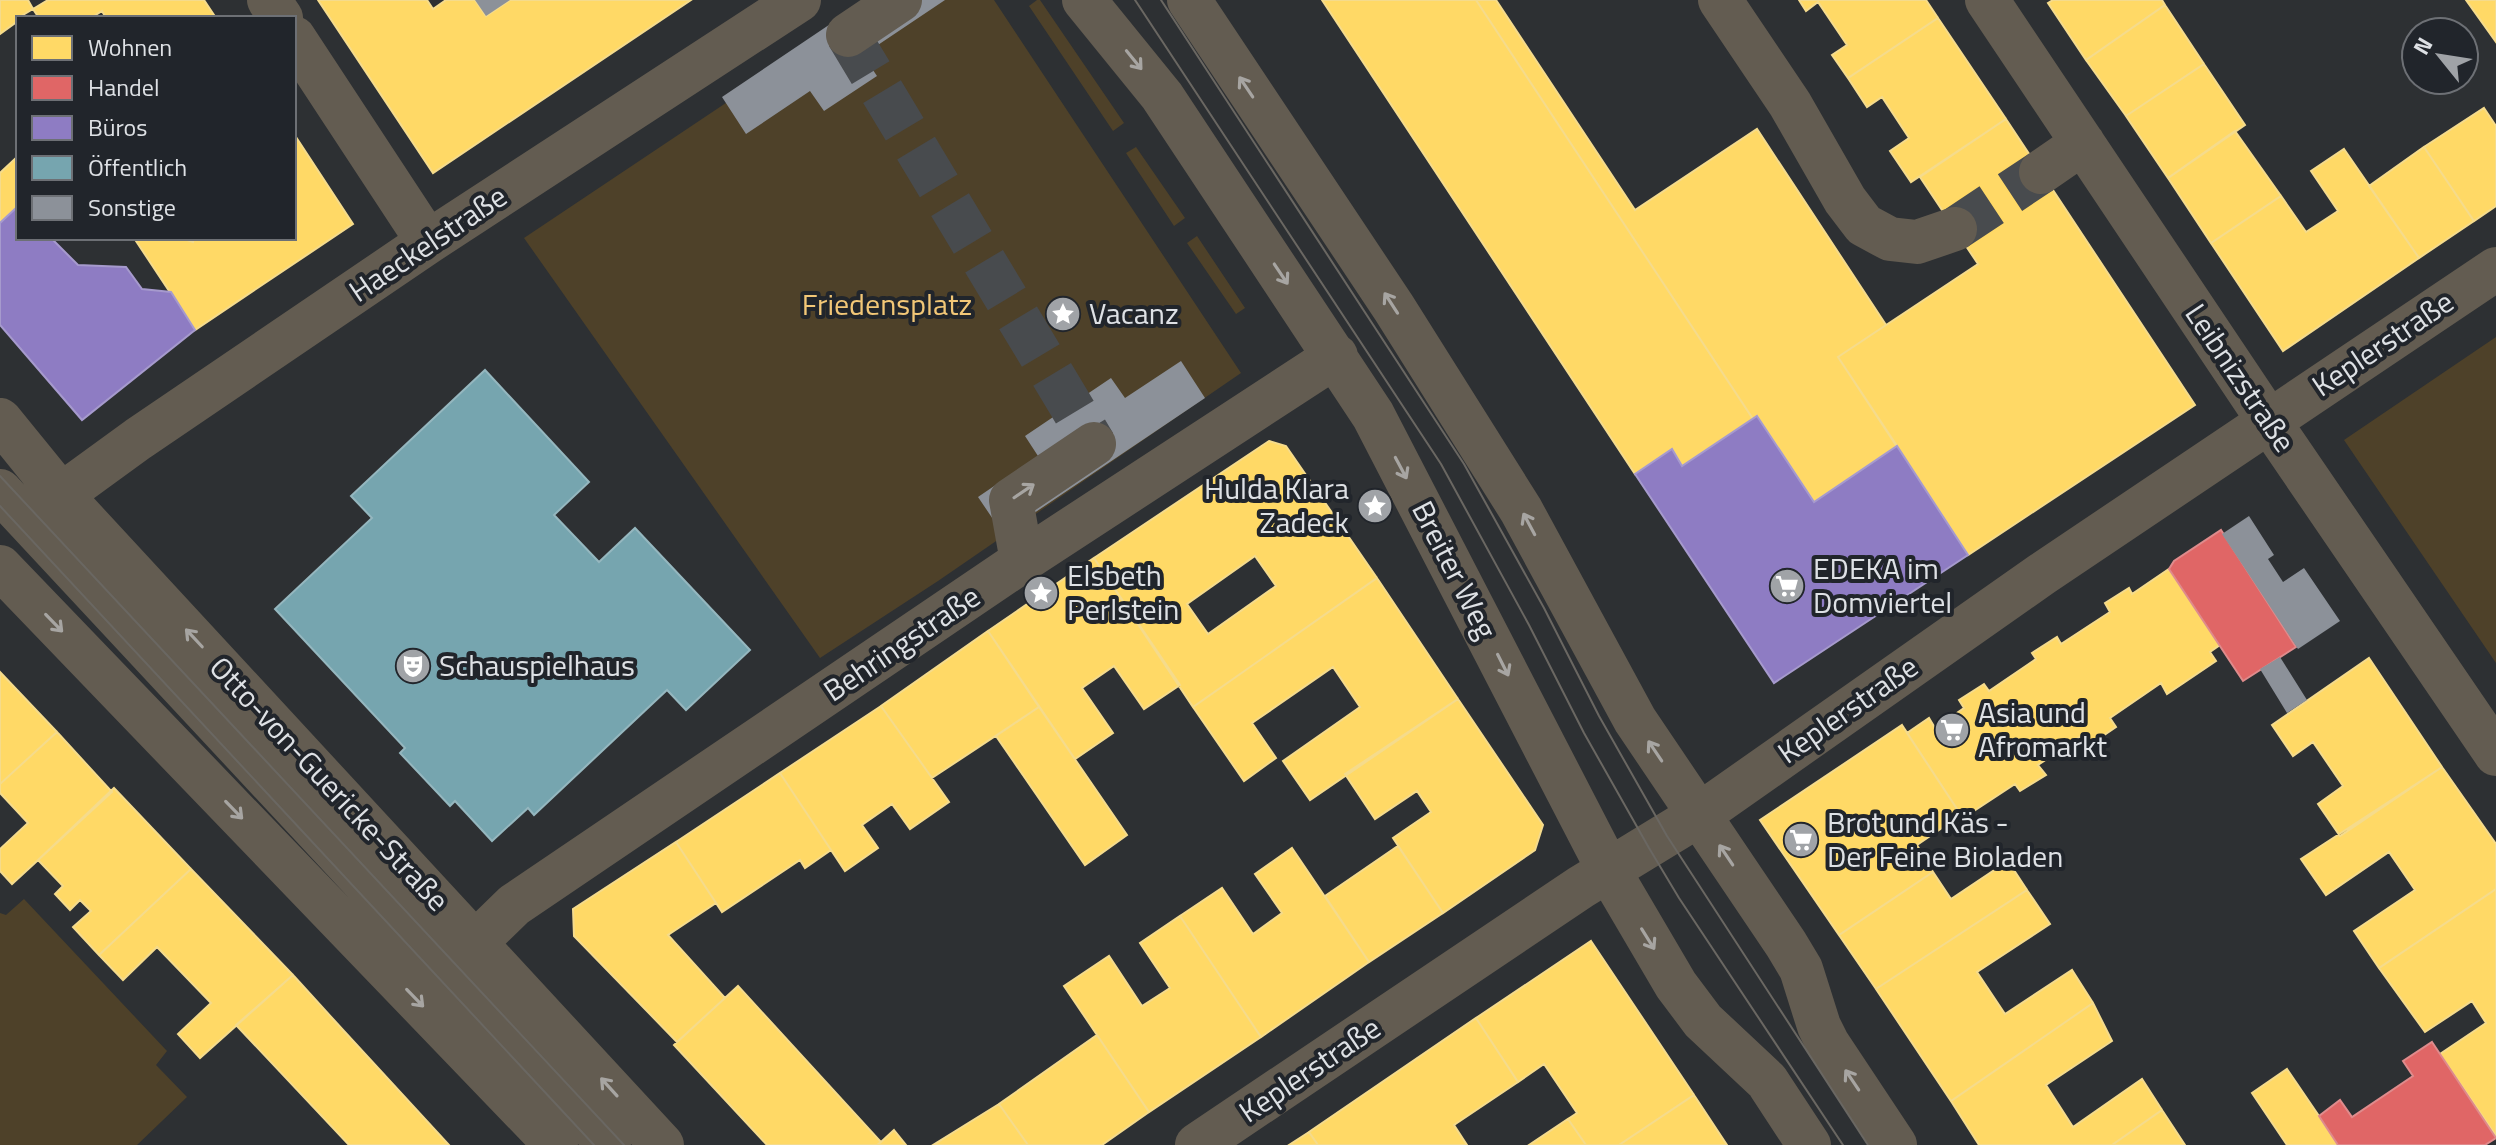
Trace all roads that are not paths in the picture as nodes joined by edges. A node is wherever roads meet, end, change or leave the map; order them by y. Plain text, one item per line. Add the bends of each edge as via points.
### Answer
1 (799, 0) edge
2 (900, 0) edge
3 (1084, 0) edge
4 (1189, 0) edge
5 (1720, 0) edge
6 (1987, 0) edge
7 (848, 35) dead end
8 (296, 41) edge
9 (2083, 143) junction
10 (2041, 172) tunnel mouth
11 (1955, 229) tunnel mouth
12 (428, 242) junction
13 (2496, 269) edge
14 (1336, 356) junction
15 (0, 420) edge
16 (2268, 420) junction
17 (1094, 444) dead end
18 (0, 491) edge
19 (61, 495) junction
20 (1022, 561) junction
21 (0, 567) edge
22 (2496, 754) edge
23 (1699, 815) junction
24 (1609, 871) junction
25 (476, 942) junction
26 (556, 1145) edge
27 (609, 1145) edge
28 (662, 1145) edge
29 (1197, 1145) edge
30 (1809, 1145) edge
31 (1895, 1145) edge

1 - 12 street, Haeckelstraße
2 - 7 street
3 -> 14 street, Breiter Weg via 1146,75
23 -> 4 street via 1635,720 1513,497
5 - 11 street via 1864,225 1890,239 1917,242
6 - 9 street, Leibnizstraße
8 - 12 street
9 - 10 street
9 - 16 street, Leibnizstraße
12 - 19 street, Haeckelstraße
13 - 16 street, Keplerstraße
14 - 20 street, Behringstraße
14 -> 24 street, Breiter Weg via 1373,415
15 - 19 street, Otto-von-Guericke-Straße
16 - 22 street, Leibnizstraße
16 - 23 street, Keplerstraße
20 -> 17 street via 1011,500
18 - 27 street
25 -> 19 street, Otto-von-Guericke-Straße
20 - 25 street, Behringstraße via 514,905
21 -> 26 street
23 - 24 street, Keplerstraße
31 -> 23 street via 1828,1044 1801,969
24 - 29 street, Keplerstraße
24 -> 30 street, Breiter Weg via 1689,1003 1767,1081
28 -> 25 street, Otto-von-Guericke-Straße

